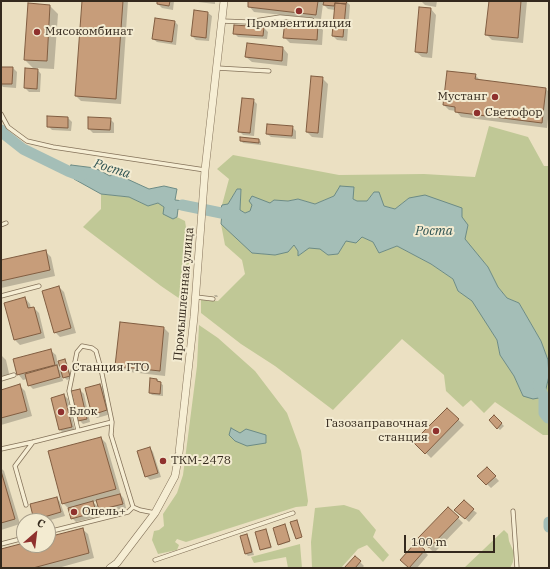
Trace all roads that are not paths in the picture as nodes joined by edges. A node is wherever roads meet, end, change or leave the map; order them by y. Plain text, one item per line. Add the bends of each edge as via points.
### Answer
1 (224, 1) edge
2 (312, 20) dead end
3 (221, 21) junction
4 (216, 68) junction
5 (269, 71) dead end
6 (1, 114) edge
7 (205, 170) junction
8 (6, 223) dead end
9 (1, 225) edge
10 (39, 286) dead end
11 (1, 296) edge
12 (195, 297) junction
13 (212, 298) dead end
14 (14, 375) dead end
15 (1, 379) edge
16 (112, 422) junction
17 (78, 430) junction
18 (34, 442) junction
19 (1, 448) edge
20 (26, 505) dead end
21 (133, 507) junction
22 (513, 511) dead end
23 (155, 513) junction
24 (293, 513) dead end
25 (56, 530) edge
26 (16, 540) edge
27 (1, 544) edge
28 (155, 560) dead end
29 (110, 568) edge
30 (518, 568) edge

1 - 3 street, Промышленная улица
2 - 3 lane via 280,17 248,22
3 - 4 street, Промышленная улица
4 - 5 lane
4 - 7 street, Промышленная улица
6 - 7 lane via 8,127 27,142
7 - 12 street, Промышленная улица
8 - 9 lane
10 - 11 lane
12 - 13 lane
12 - 23 street, Промышленная улица via 180,446 174,476
14 - 15 lane
16 - 17 lane
16 - 17 lane via 96,351 82,346 77,352 69,391
16 - 21 lane via 111,435
17 - 18 lane
18 - 19 lane
18 - 20 lane via 15,466
21 - 23 lane
21 - 25 lane via 128,512
22 - 30 lane
23 - 29 street, Промышленная улица via 117,563
24 - 28 lane
26 - 27 lane

